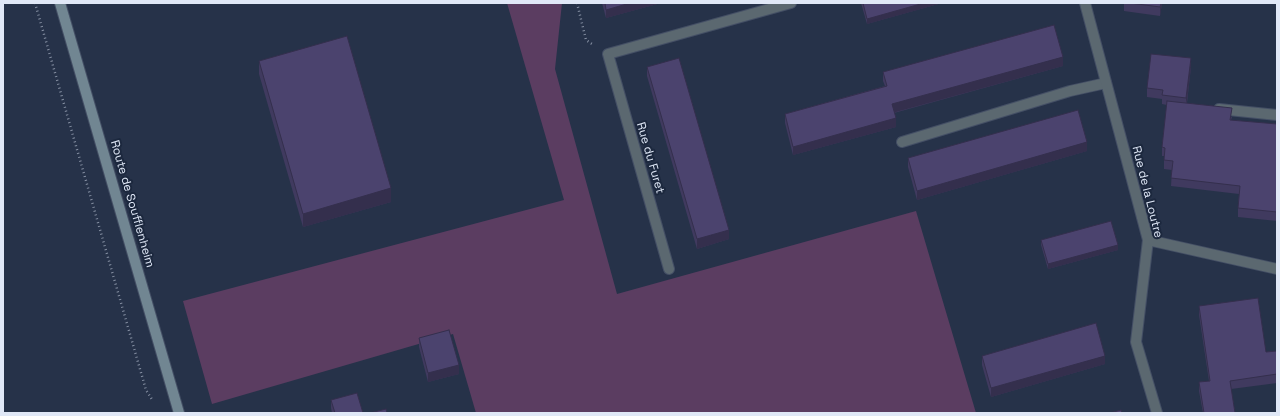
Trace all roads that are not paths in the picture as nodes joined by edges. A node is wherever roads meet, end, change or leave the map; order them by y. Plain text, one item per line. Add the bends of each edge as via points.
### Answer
1 (60, 3) edge
2 (791, 3) edge
3 (1084, 3) edge
4 (1106, 83) junction
5 (1213, 108) edge
6 (1277, 115) edge
7 (902, 142) dead end
8 (1148, 240) junction
9 (669, 269) dead end
10 (1277, 269) edge
11 (179, 412) edge
12 (1157, 413) edge

1 - 11 main road, Route de Soufflenheim
2 - 9 street, Rue du Furet via 608,54
3 - 4 street, Rue de la Loutre
4 - 7 street via 1070,91
4 - 8 street, Rue de la Loutre
5 - 6 street
8 - 10 street
8 - 12 street, Rue de la Loutre via 1136,342

